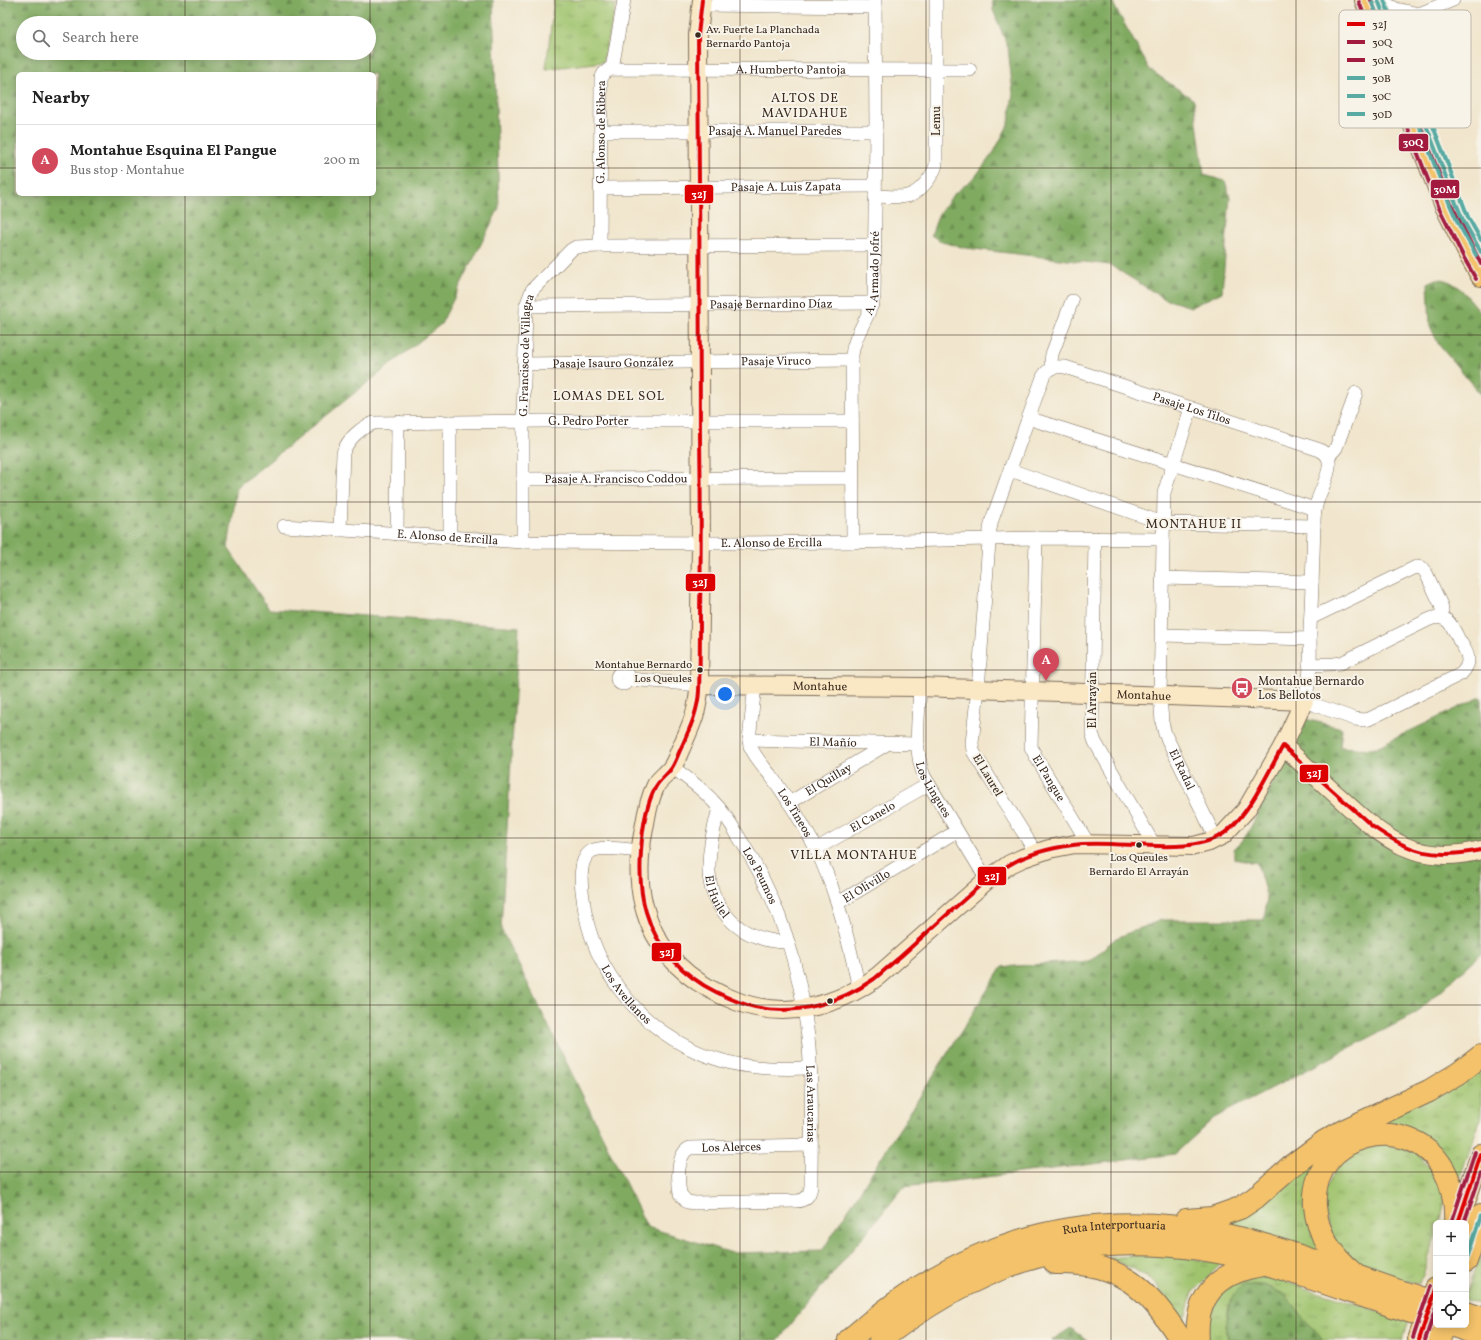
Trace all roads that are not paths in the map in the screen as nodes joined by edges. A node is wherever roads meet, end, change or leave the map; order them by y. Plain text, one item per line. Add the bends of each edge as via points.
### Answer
1 (624, 0) edge
2 (936, 0) edge
3 (1365, 0) edge
4 (1379, 0) edge
5 (1453, 0) edge
6 (702, 3) edge
7 (875, 3) edge
8 (1369, 10) edge
9 (1383, 10) edge
10 (1401, 10) edge
11 (1429, 10) edge
12 (612, 69) junction
13 (699, 69) junction
14 (875, 70) junction
15 (936, 70) junction
16 (970, 70) dead end
17 (1415, 128) edge
18 (1427, 128) edge
19 (700, 130) junction
20 (601, 131) junction
21 (876, 131) junction
22 (601, 188) junction
23 (700, 188) junction
24 (875, 191) junction
25 (875, 245) junction
26 (600, 246) junction
27 (699, 246) junction
28 (1481, 252) edge
29 (1481, 276) edge
30 (1072, 301) dead end
31 (872, 303) junction
32 (699, 305) junction
33 (526, 306) junction
34 (852, 360) junction
35 (701, 362) junction
36 (524, 364) junction
37 (1052, 368) junction
38 (1356, 393) dead end
39 (1191, 408) junction
40 (1028, 418) junction
41 (523, 421) junction
42 (700, 421) junction
43 (852, 421) junction
44 (398, 422) junction
45 (450, 422) junction
46 (1328, 458) junction
47 (1173, 464) junction
48 (1010, 470) junction
49 (852, 478) junction
50 (523, 479) junction
51 (700, 479) junction
52 (1315, 509) junction
53 (1163, 523) junction
54 (284, 526) dead end
55 (1314, 526) junction
56 (340, 530) junction
57 (397, 534) junction
58 (450, 537) junction
59 (1036, 538) junction
60 (1095, 538) junction
61 (989, 539) junction
62 (1163, 539) junction
63 (523, 542) junction
64 (853, 542) junction
65 (701, 543) junction
66 (1162, 578) junction
67 (1312, 582) junction
68 (1311, 618) junction
69 (1441, 618) junction
70 (1162, 636) junction
71 (1310, 639) junction
72 (1309, 665) junction
73 (629, 678) dead end
74 (699, 685) junction
75 (755, 686) junction
76 (920, 687) junction
77 (978, 689) junction
78 (1032, 691) junction
79 (1092, 693) junction
80 (1160, 696) junction
81 (1304, 702) junction
82 (749, 740) junction
83 (888, 744) junction
84 (918, 744) junction
85 (1283, 746) junction
86 (672, 767) junction
87 (929, 784) junction
88 (789, 803) junction
89 (719, 808) junction
90 (957, 831) junction
91 (1216, 839) junction
92 (1088, 844) junction
93 (1154, 845) junction
94 (816, 849) junction
95 (1481, 850) edge
96 (640, 851) junction
97 (1036, 853) junction
98 (987, 880) junction
99 (838, 903) junction
100 (788, 942) junction
101 (859, 989) junction
102 (804, 1009) junction
103 (1481, 1056) edge
104 (810, 1068) junction
105 (811, 1145) junction
106 (1481, 1154) edge
107 (807, 1197) joint
108 (1481, 1216) edge
109 (1457, 1220) edge
110 (1458, 1220) edge
111 (1146, 1224) junction
112 (1468, 1256) edge
113 (1266, 1264) junction
114 (997, 1270) junction
115 (1359, 1277) junction
116 (1396, 1298) junction
117 (1433, 1314) edge
118 (1433, 1319) edge
119 (1438, 1328) edge
120 (849, 1340) edge
121 (880, 1340) edge
122 (1181, 1340) edge
123 (1198, 1340) edge
124 (1419, 1340) edge
125 (1439, 1340) edge

1 - 12 street, G. Alonso de Ribera
2 - 15 street, Lemu
3 - 8 main road
4 - 9 main road
4 - 10 street
5 - 11 street
6 - 7 street
6 - 13 street via 698,36
7 - 14 street, A. Armado Jofré
12 - 13 street, A. Humberto Pantoja
12 - 20 street, G. Alonso de Ribera via 606,71 601,79
13 - 14 street, A. Humberto Pantoja
13 - 19 street
14 - 15 street, A. Humberto Pantoja
14 - 21 street, A. Armado Jofré
15 - 16 street, A. Humberto Pantoja
15 - 24 street, Lemu via 936,165 928,182 910,196
17 - 29 main road via 1445,206
18 - 28 main road via 1458,209
19 - 20 street, Pasaje A. Manuel Paredes
19 - 21 street, Pasaje A. Manuel Paredes
19 - 23 street
20 - 22 street, G. Alonso de Ribera
21 - 24 street, A. Armado Jofré
22 - 23 street, Pasaje A. Luis Zapata
22 - 26 street, G. Alonso de Ribera
23 - 24 street, Pasaje A. Luis Zapata
23 - 27 street
24 - 25 street, A. Armado Jofré
25 - 27 street, G. Francisco de Villagra
25 - 31 street, A. Armado Jofré
26 - 27 street, G. Francisco de Villagra
26 - 33 street, G. Francisco de Villagra via 576,247 572,250 532,290
27 - 32 street
30 - 37 street via 1052,354
31 - 32 street, Pasaje Bernardino Díaz
31 - 34 street, A. Armado Jofré via 853,346
32 - 33 street, Pasaje Bernardino Díaz
32 - 35 street
33 - 36 street, G. Francisco de Villagra
34 - 35 street, Pasaje Viruco
34 - 43 street, A. Armado Jofré
35 - 36 street, Pasaje Isauro González
35 - 42 street
36 - 41 street, G. Francisco de Villagra
37 - 39 street, Pasaje Los Tilos via 1065,367
37 - 40 street, El Laurel via 1046,371 1043,377
38 - 46 street via 1336,448
39 - 46 street, Pasaje Los Tilos via 1320,450
39 - 47 street, El Radal
40 - 47 street
40 - 48 street, El Laurel
41 - 42 street, G. Pedro Porter
41 - 45 street, G. Pedro Porter
41 - 50 street, G. Francisco de Villagra
42 - 43 street, G. Pedro Porter
42 - 51 street
43 - 49 street, A. Armado Jofré
44 - 45 street, G. Pedro Porter
44 - 56 street, G. Pedro Porter via 370,424 346,445 342,458
44 - 57 street
45 - 58 street
46 - 52 street via 1329,469
47 - 52 street
47 - 53 street, El Radal via 1164,493
48 - 53 street
48 - 61 street, El Laurel via 992,520
49 - 51 street, Pasaje A. Francisco Coddou
49 - 64 street, A. Armado Jofré
50 - 51 street, Pasaje A. Francisco Coddou
50 - 63 street, G. Francisco de Villagra
51 - 65 street
52 - 55 street
53 - 55 street
53 - 62 street, El Radal
54 - 56 street, E. Alonso de Ercilla
55 - 67 street
56 - 57 street, E. Alonso de Ercilla
57 - 58 street, E. Alonso de Ercilla
58 - 63 street, E. Alonso de Ercilla
59 - 60 street, E. Alonso de Ercilla
59 - 61 street, E. Alonso de Ercilla
59 - 78 street, El Pangue
60 - 62 street, E. Alonso de Ercilla
60 - 79 street, El Arrayán
61 - 64 street, E. Alonso de Ercilla
61 - 77 street, El Laurel
62 - 66 street, El Radal
63 - 65 street, E. Alonso de Ercilla
64 - 65 street, E. Alonso de Ercilla
65 - 74 street
66 - 67 street
66 - 70 street, El Radal
67 - 68 street
68 - 69 street via 1416,567 1422,568 1426,573 1441,605
68 - 71 street
69 - 72 street via 1432,618 1341,663
69 - 81 street via 1451,624 1467,654 1467,664 1461,674 1369,719 1355,719
70 - 71 street
70 - 80 street, El Radal
71 - 72 street
72 - 81 street via 1308,689
73 - 74 street
74 - 75 street, Montahue
74 - 86 street via 695,718
75 - 76 street, Montahue
75 - 82 street, Los Tineos
76 - 77 street, Montahue
76 - 84 street, Los Lingues
77 - 78 street, Montahue
77 - 97 street, El Laurel via 972,743 975,755
78 - 79 street, Montahue
78 - 92 street, El Pangue via 1030,742 1033,752
79 - 80 street, Montahue
79 - 93 street, El Arrayán via 1093,737
80 - 81 street, Montahue
80 - 91 street, El Radal via 1163,728
81 - 85 street
82 - 83 street, El Mañío
82 - 88 street, Los Tineos via 751,750
83 - 84 street, El Mañío
83 - 88 street, El Quillay
84 - 87 street, Los Lingues via 918,759
85 - 91 street via 1246,810 1229,830
85 - 95 street via 1364,820 1394,841 1434,855 1454,856
86 - 89 street, Los Peumos via 704,791
86 - 96 street via 656,785
87 - 90 street, Los Lingues
87 - 94 street, El Canelo
88 - 94 street, Los Tineos
89 - 100 street, Los Peumos via 756,866
89 - 100 street, El Huilel via 709,865 712,889 718,904 728,917 746,932 767,940
90 - 98 street, Los Lingues
90 - 99 street, El Olivillo
91 - 93 street via 1194,846
92 - 93 street
92 - 97 street via 1062,846
94 - 99 street, Los Tineos
96 - 102 street via 640,885 649,921 663,948 678,966 705,987 739,1002 767,1008
96 - 104 street, Los Avellanos via 595,849 585,857 582,866 582,890 589,928 599,955 620,991 659,1029 707,1056 751,1067
97 - 98 street via 1010,864
98 - 101 street via 878,976
99 - 101 street, Los Tineos
100 - 102 street, Los Peumos
101 - 102 street via 832,1002
102 - 104 street, Las Araucarias
103 - 111 highway via 1429,1091 1325,1142 1290,1166 1240,1208 1212,1218
104 - 105 street, Las Araucarias
105 - 107 street, Las Araucarias via 811,1186
105 - 107 street, Los Alerces via 693,1147 684,1151 679,1162 680,1194 684,1200 691,1203 796,1201
106 - 110 main road
108 - 112 highway
109 - 115 highway via 1448,1177 1439,1161 1424,1147 1406,1138 1388,1135 1366,1137 1346,1144 1333,1155 1322,1170 1315,1191 1315,1212 1327,1244
111 - 115 highway, Ruta Interportuaria via 1196,1230 1252,1242
111 - 120 highway, Ruta Interportuaria via 1069,1229 996,1248 933,1278 893,1305
113 - 114 highway, Ruta Interportuaria via 1188,1248 1143,1244 1097,1246 1050,1254
113 - 116 highway, Ruta Interportuaria
113 - 123 highway via 1237,1271 1215,1285 1205,1298 1199,1314
114 - 121 highway, Ruta Interportuaria via 932,1303
114 - 122 highway via 1065,1262 1111,1270 1132,1282 1150,1297
115 - 116 highway, Ruta Interportuaria
116 - 117 highway, bridge
118 - 124 highway
119 - 125 highway

